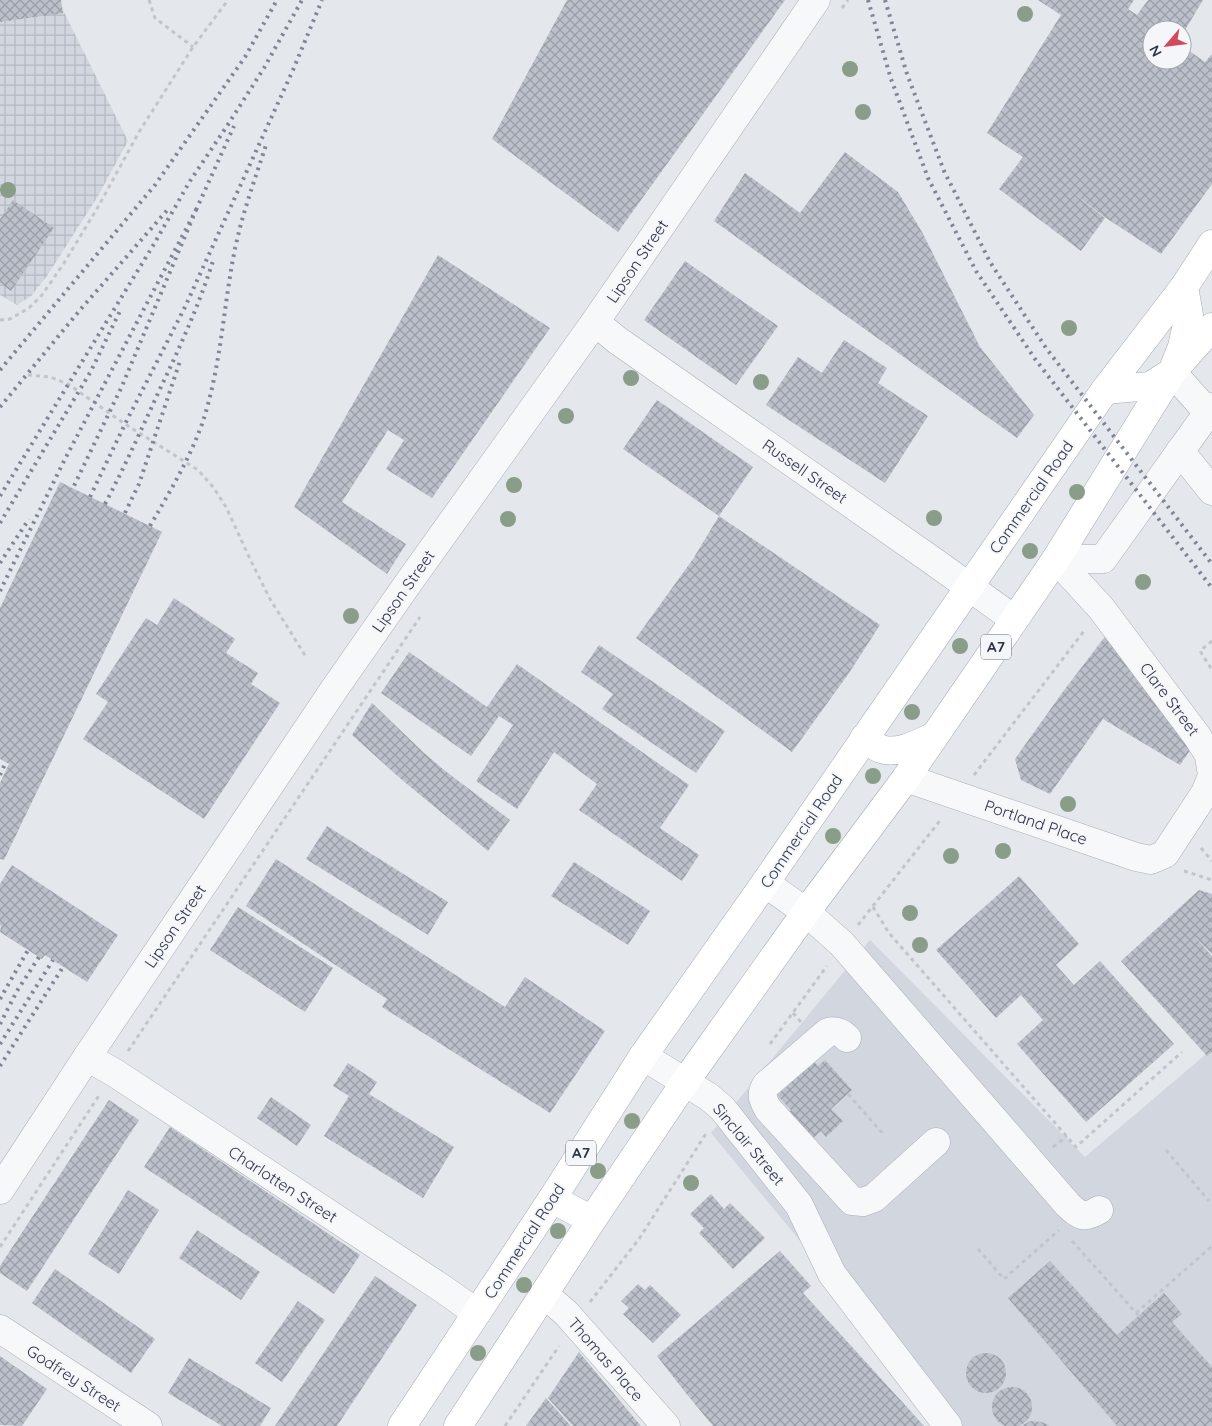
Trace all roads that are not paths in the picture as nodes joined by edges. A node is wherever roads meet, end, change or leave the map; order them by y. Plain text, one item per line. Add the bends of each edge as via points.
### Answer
1 (816, 0) edge
2 (1212, 244) edge
3 (1184, 287) junction
4 (595, 322) junction
5 (1212, 327) edge
6 (1172, 372) junction
7 (1105, 390) junction
8 (1211, 412) edge
9 (1180, 451) junction
10 (1212, 491) edge
11 (1056, 559) junction
12 (969, 587) junction
13 (1014, 619) junction
14 (934, 736) junction
15 (864, 738) junction
16 (906, 778) junction
17 (1165, 854) joint
18 (765, 883) junction
19 (806, 912) junction
20 (847, 1038) dead end
21 (643, 1056) junction
22 (87, 1057) junction
23 (685, 1082) junction
24 (936, 1142) dead end
25 (0, 1190) edge
26 (552, 1199) junction
27 (1099, 1210) dead end
28 (592, 1220) junction
29 (544, 1294) junction
30 (477, 1313) junction
31 (0, 1329) edge
32 (148, 1426) edge
33 (402, 1426) edge
34 (458, 1426) edge
35 (666, 1426) edge
36 (948, 1426) edge

1 - 4 street, Lipson Street
2 - 3 main road, Commercial Road / A7
3 - 6 main road via 1189,315
3 - 7 main road, Commercial Road / A7
4 - 12 street, Russell Street
4 - 22 street, Lipson Street via 408,582
5 - 6 main road, A7
6 - 7 main road via 1150,386
6 - 8 street
6 - 11 main road, A7
7 - 12 main road, Commercial Road / A7
8 - 9 street
9 - 10 street
9 - 11 street via 1103,559
11 - 13 main road, A7
11 - 17 street, Clare Street via 1101,608 1209,755 1212,776 1205,793
12 - 13 street, Russell Street
12 - 15 main road, Commercial Road / A7
13 - 14 main road, A7
14 - 15 main road via 905,749 892,750 882,750
14 - 16 main road, A7
15 - 18 main road, Commercial Road / A7
16 - 17 street, Portland Place via 1136,857 1151,860
16 - 19 main road, A7
18 - 19 street
18 - 21 main road, Commercial Road / A7
19 - 23 main road, A7
19 - 27 street via 842,944 1068,1204 1079,1214 1089,1216
20 - 24 street via 835,1030 828,1032 766,1084 762,1091 768,1109 852,1200 863,1202 874,1198
21 - 23 street, Sinclair Street
21 - 26 main road, Commercial Road / A7
22 - 25 street, Lipson Street
22 - 30 street, Charlotten Street
23 - 28 main road, A7
23 - 36 street, Sinclair Street via 722,1108 799,1205 832,1274
26 - 28 main road
26 - 30 main road, Commercial Road / A7
28 - 29 main road, A7
29 - 34 main road, A7
29 - 35 street, Thomas Place via 566,1313
30 - 33 main road, Commercial Road / A7
31 - 32 street, Godfrey Street

